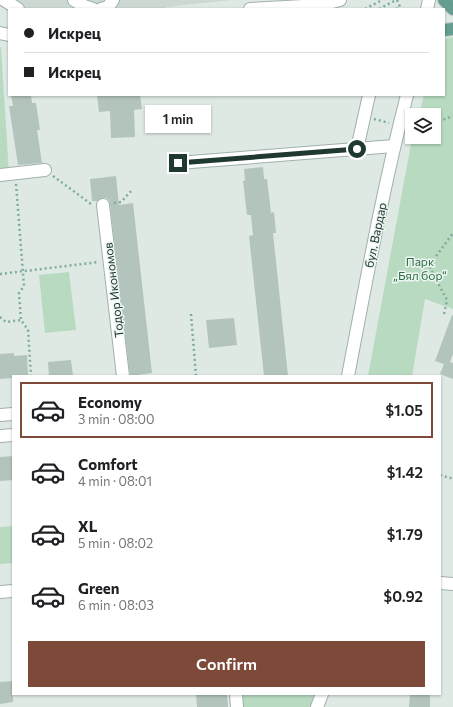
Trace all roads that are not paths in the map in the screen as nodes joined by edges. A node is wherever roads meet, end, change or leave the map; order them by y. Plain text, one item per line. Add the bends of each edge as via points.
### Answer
1 (74, 0) edge
2 (113, 0) edge
3 (340, 0) edge
4 (444, 0) edge
5 (284, 3) edge
6 (90, 8) edge
7 (104, 8) edge
8 (256, 8) edge
9 (453, 9) edge
10 (369, 96) edge
11 (407, 96) edge
12 (394, 146) junction
13 (357, 149) junction
14 (178, 163) dead end
15 (45, 170) road end
16 (5, 174) edge
17 (102, 205) road end
18 (123, 375) edge
19 (348, 375) edge
20 (12, 414) edge
21 (0, 415) edge
22 (12, 434) edge
23 (0, 436) edge
24 (441, 583) edge
25 (453, 584) edge
26 (12, 591) edge
27 (0, 592) edge
28 (236, 695) edge
29 (322, 695) edge
30 (237, 707) edge
31 (317, 707) edge

1 - 6 street
2 - 7 street
3 - 5 street via 321,5
4 - 9 main road
5 - 8 street
10 - 13 street
11 - 12 street, бул. Вардар
12 - 13 street
12 - 19 street, бул. Вардар
13 - 14 street
15 - 16 street
17 - 18 street, Тодор Икономов
20 - 21 street
22 - 23 street
24 - 25 street
26 - 27 street
28 - 30 street
29 - 31 street

